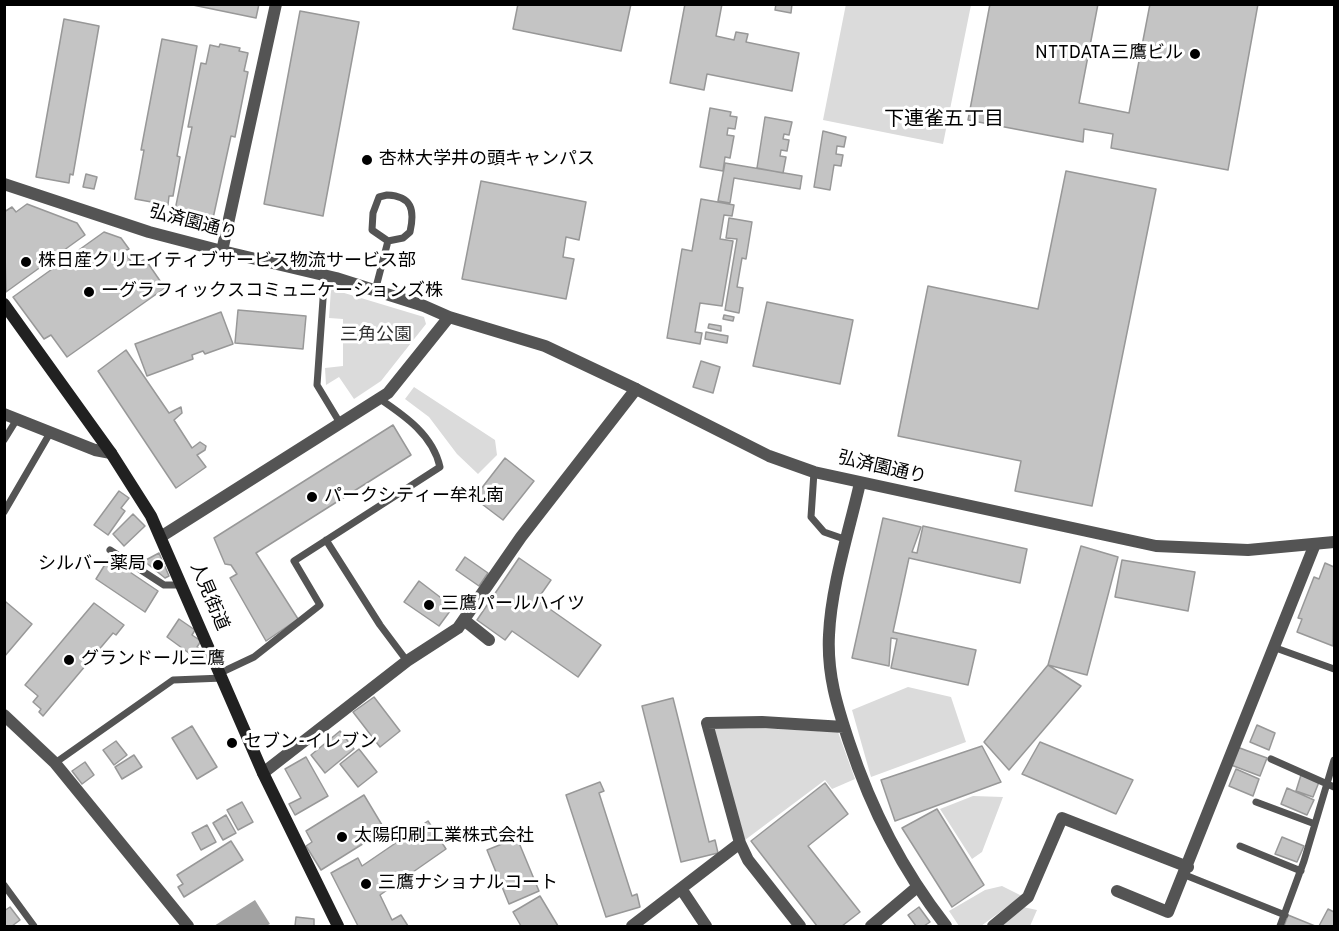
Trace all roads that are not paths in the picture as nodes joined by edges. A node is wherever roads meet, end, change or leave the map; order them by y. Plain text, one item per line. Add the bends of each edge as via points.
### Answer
1 (276, 4) edge
2 (4, 184) edge
3 (388, 241) junction
4 (222, 251) junction
5 (324, 285) dead end
6 (375, 291) junction
7 (4, 304) edge
8 (448, 317) junction
9 (636, 389) junction
10 (380, 399) junction
11 (4, 414) edge
12 (17, 419) junction
13 (340, 423) junction
14 (50, 433) junction
15 (4, 440) edge
16 (111, 453) junction
17 (814, 472) junction
18 (860, 483) junction
19 (4, 512) edge
20 (162, 537) junction
21 (326, 540) junction
22 (847, 540) junction
23 (1335, 542) edge
24 (1315, 544) junction
25 (110, 550) dead end
26 (183, 585) junction
27 (464, 620) junction
28 (489, 640) dead end
29 (1273, 647) junction
30 (407, 661) junction
31 (1335, 669) edge
32 (221, 676) junction
33 (4, 715) edge
34 (844, 727) junction
35 (1271, 759) dead end
36 (1335, 760) edge
37 (55, 763) junction
38 (263, 773) junction
39 (1331, 785) edge
40 (1256, 802) dead end
41 (1315, 824) junction
42 (740, 843) junction
43 (1240, 846) dead end
44 (1186, 871) junction
45 (1301, 871) junction
46 (4, 885) edge
47 (916, 888) junction
48 (682, 890) junction
49 (1118, 891) dead end
50 (1285, 915) junction
51 (34, 927) edge
52 (188, 927) edge
53 (338, 927) edge
54 (632, 927) edge
55 (706, 927) edge
56 (800, 927) edge
57 (871, 927) edge
58 (946, 927) edge
59 (993, 927) edge
60 (1280, 927) edge

1 - 4 street
2 - 4 street, 弘済園通り via 149,232
3 - 3 lane via 372,230 373,213 379,197 395,196 410,202 412,220 410,232
3 - 6 lane
4 - 6 street, 弘済園通り
5 - 13 lane via 317,385
6 - 8 street, 弘済園通り
7 - 16 main road, 人見街道
8 - 9 street, 弘済園通り via 545,346
8 - 10 street
9 - 17 street, 弘済園通り via 769,456
9 - 27 street via 521,537
10 - 13 street
10 - 21 lane via 415,423 440,467
11 - 12 street
12 - 14 street
12 - 15 lane
13 - 20 street
14 - 16 street
14 - 19 lane
16 - 20 main road, 人見街道
17 - 18 street, 弘済園通り
17 - 22 lane via 811,517 824,532
18 - 22 street
18 - 24 street, 弘済園通り via 1156,546 1238,550
20 - 26 main road, 人見街道
21 - 30 lane
21 - 32 lane via 294,561 320,605 254,657
22 - 34 street via 828,654 834,699
23 - 24 street, 弘済園通り
24 - 29 street
25 - 26 lane via 165,585
26 - 32 main road, 人見街道
27 - 28 street
27 - 30 street
29 - 31 lane
29 - 44 street
30 - 38 street
32 - 37 lane via 173,680
32 - 38 main road, 人見街道
33 - 37 street
34 - 42 street via 707,723
34 - 47 street via 878,820
35 - 39 lane
36 - 39 lane
37 - 52 street
38 - 53 main road, 人見街道
39 - 41 lane
40 - 41 lane
41 - 45 lane
42 - 48 street
42 - 56 street via 748,860
43 - 45 lane
44 - 49 street via 1168,912
44 - 50 lane
44 - 59 street via 1062,818 1028,897
45 - 50 lane
46 - 51 lane
47 - 57 street
47 - 58 street
48 - 54 street
48 - 55 street
50 - 60 lane

